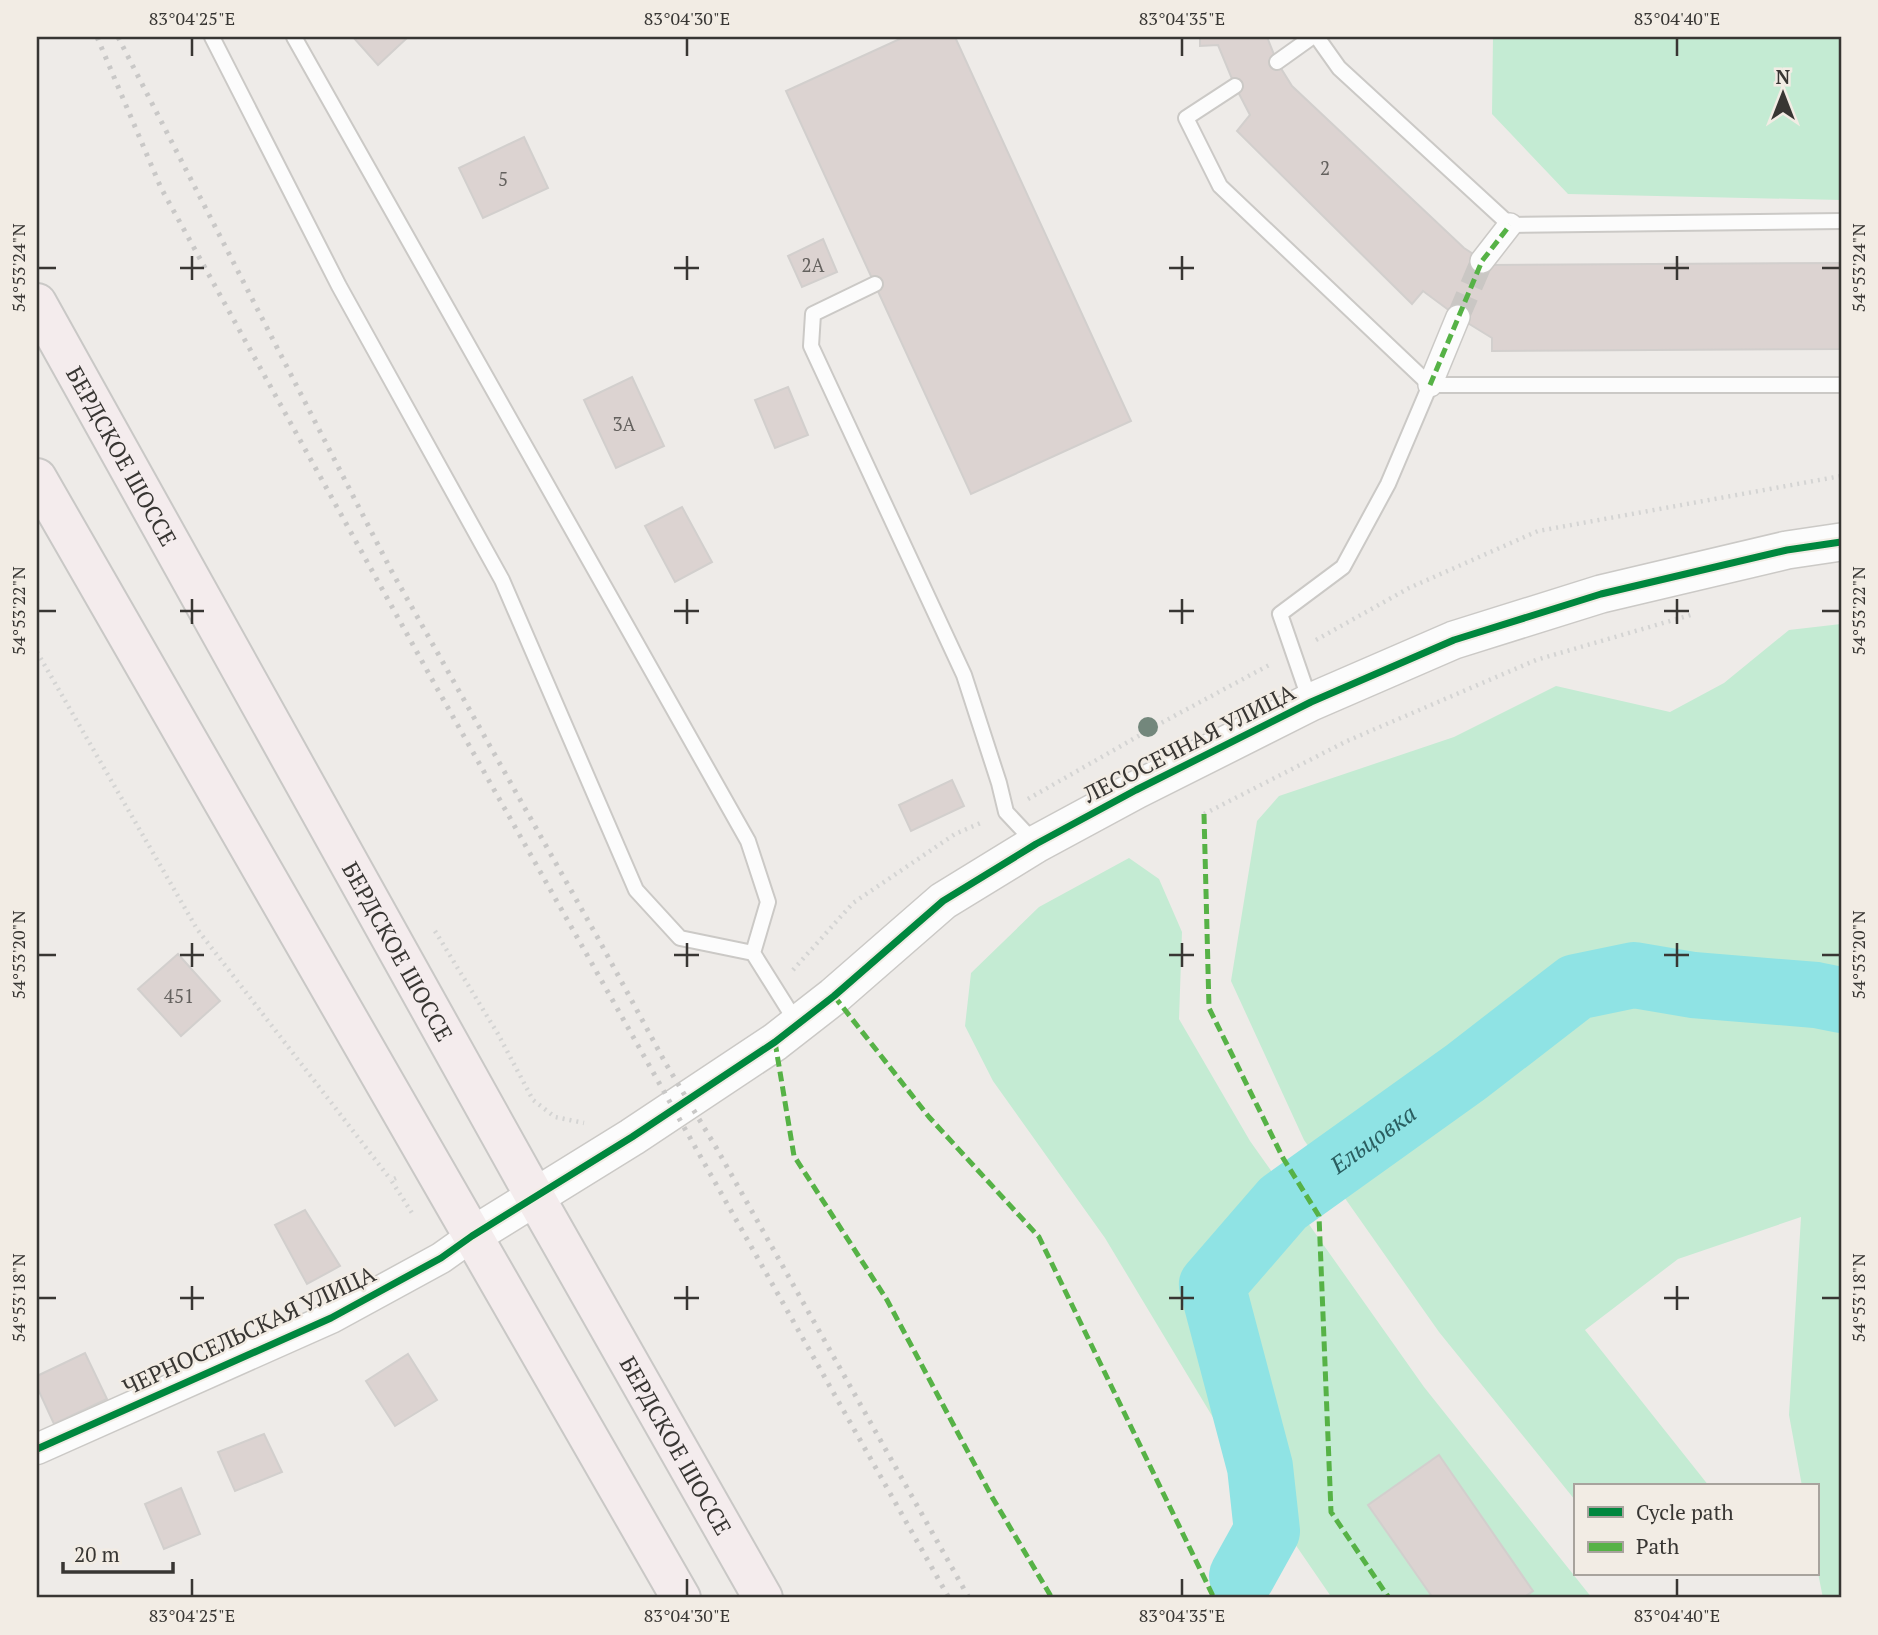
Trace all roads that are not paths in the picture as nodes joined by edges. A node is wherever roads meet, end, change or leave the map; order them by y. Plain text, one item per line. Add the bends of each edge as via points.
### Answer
1 (212, 37) edge
2 (1315, 37) edge
3 (297, 38) edge
4 (1277, 62) dead end
5 (1235, 86) dead end
6 (1841, 222) edge
7 (1510, 225) junction
8 (1482, 261) tunnel mouth
9 (874, 284) dead end
10 (37, 303) edge
11 (1458, 317) tunnel mouth
12 (1430, 385) junction
13 (1841, 385) edge
14 (37, 478) edge
15 (1841, 542) edge
16 (1311, 702) junction
17 (1036, 844) junction
18 (753, 953) junction
19 (790, 1012) dead end
20 (535, 1197) junction
21 (472, 1236) junction
22 (37, 1450) edge
23 (681, 1598) edge
24 (763, 1598) edge

1 - 18 lane via 339,286 502,580 636,890 680,938
2 - 4 lane
2 - 7 lane via 1339,68
3 - 18 lane via 748,841 768,902
5 - 12 lane via 1186,118 1220,186
6 - 7 lane
7 - 8 street
9 - 17 lane via 813,314 811,346 964,675 1006,812
10 - 20 highway, БЕРДСКОЕ ШОССЕ
11 - 12 street
12 - 13 lane
12 - 16 lane via 1388,484 1343,567 1280,614
14 - 21 highway
15 - 16 street, ЛЕСОСЕЧНАЯ УЛИЦА via 1787,550 1601,594 1454,640
16 - 17 street, ЛЕСОСЕЧНАЯ УЛИЦА
17 - 20 street, ЛЕСОСЕЧНАЯ УЛИЦА via 943,901 775,1042
18 - 19 lane
20 - 21 street
20 - 24 highway, БЕРДСКОЕ ШОССЕ
21 - 22 street, ЧЕРНОСЕЛЬСКАЯ УЛИЦА via 331,1318
21 - 23 highway

